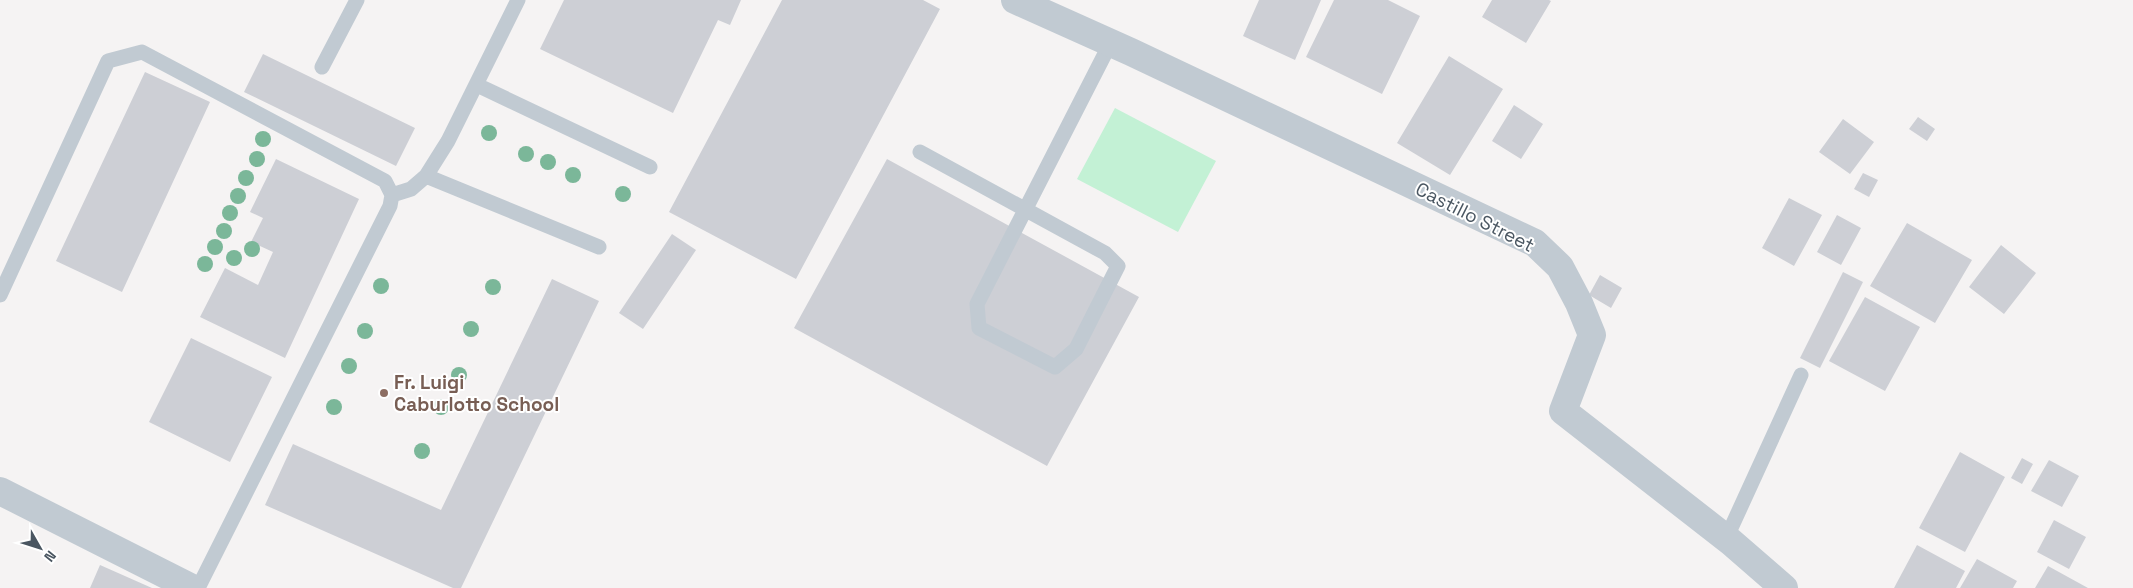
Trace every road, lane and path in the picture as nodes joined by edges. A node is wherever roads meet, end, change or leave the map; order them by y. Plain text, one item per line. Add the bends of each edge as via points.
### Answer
1 (356, 0) edge
2 (518, 0) edge
3 (1015, 0) edge
4 (1111, 42) junction
5 (322, 67) dead end
6 (477, 85) junction
7 (920, 152) dead end
8 (650, 167) dead end
9 (426, 176) junction
10 (392, 195) junction
11 (1025, 210) junction
12 (599, 247) dead end
13 (0, 295) edge
14 (1801, 375) dead end
15 (0, 491) edge
16 (1726, 539) junction
17 (192, 588) edge
18 (198, 588) edge
19 (1784, 588) edge

1 - 5 lane
2 - 6 lane
3 - 4 street, Castillo Street
4 - 11 lane
4 - 16 street, Castillo Street via 1535,244 1560,267 1592,335 1563,411
6 - 8 lane
6 - 9 lane
7 - 11 lane
9 - 10 lane via 410,189
9 - 12 lane
10 - 13 lane via 385,181 142,52 108,61
10 - 18 lane via 390,206
11 - 11 lane via 977,304 979,328 1055,366 1076,349 1118,266 1105,253
14 - 16 lane
15 - 17 street
16 - 19 street, Castillo Street

